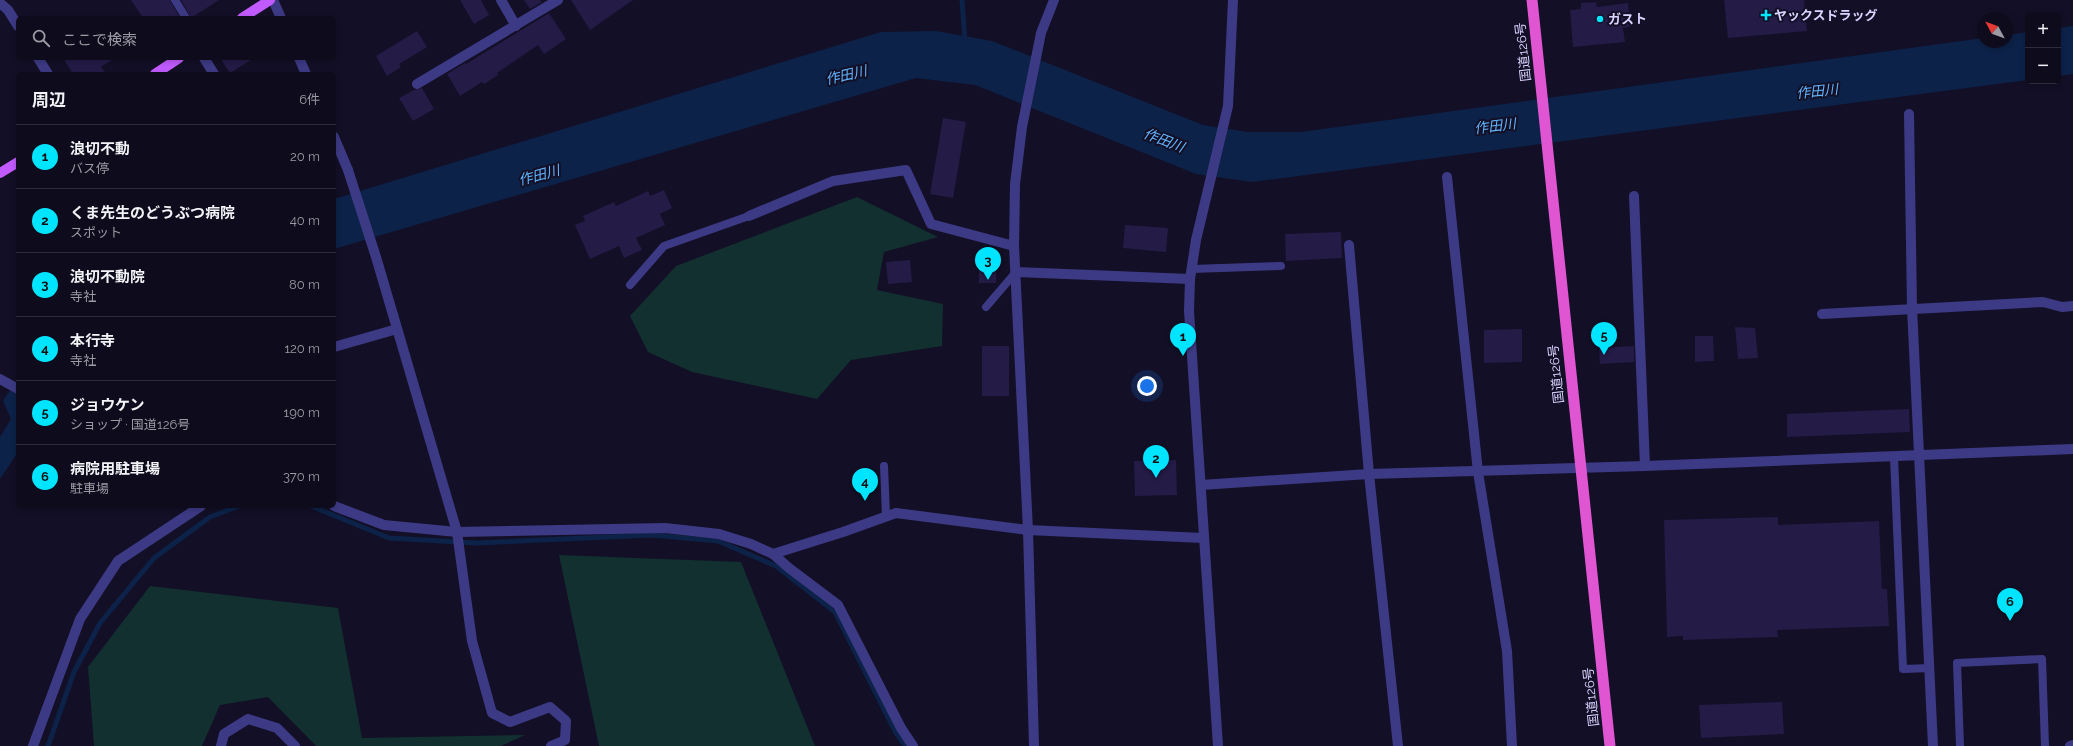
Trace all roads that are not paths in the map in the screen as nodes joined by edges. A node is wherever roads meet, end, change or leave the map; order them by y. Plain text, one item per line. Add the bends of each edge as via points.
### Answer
1 (175, 0) edge
2 (272, 0) edge
3 (500, 0) edge
4 (558, 0) edge
5 (1054, 0) edge
6 (1233, 0) edge
7 (1532, 0) edge
8 (0, 3) edge
9 (185, 16) edge
10 (245, 16) edge
11 (280, 16) edge
12 (16, 23) edge
13 (516, 26) junction
14 (39, 60) edge
15 (177, 60) edge
16 (205, 60) edge
17 (300, 60) edge
18 (47, 72) edge
19 (158, 72) edge
20 (213, 72) edge
21 (305, 72) edge
22 (417, 84) dead end
23 (1909, 114) dead end
24 (336, 142) edge
25 (16, 163) edge
26 (0, 173) edge
27 (1447, 177) dead end
28 (1634, 196) dead end
29 (749, 216) joint
30 (1349, 245) dead end
31 (1014, 246) junction
32 (1281, 266) dead end
33 (1016, 272) junction
34 (1191, 274) junction
35 (630, 285) dead end
36 (2073, 306) edge
37 (986, 307) dead end
38 (1912, 308) junction
39 (1822, 314) dead end
40 (397, 328) junction
41 (336, 346) edge
42 (0, 379) edge
43 (15, 387) edge
44 (2073, 449) edge
45 (1920, 456) junction
46 (1894, 457) junction
47 (884, 466) dead end
48 (1645, 466) junction
49 (1580, 467) junction
50 (1478, 472) junction
51 (1369, 474) junction
52 (1201, 485) junction
53 (336, 507) edge
54 (198, 508) edge
55 (886, 516) junction
56 (1028, 530) junction
57 (1203, 538) junction
58 (458, 539) junction
59 (773, 554) junction
60 (1930, 668) junction
61 (2073, 745) edge
62 (33, 746) edge
63 (221, 746) edge
64 (295, 746) edge
65 (550, 746) edge
66 (912, 746) edge
67 (1034, 746) edge
68 (1218, 746) edge
69 (1398, 746) edge
70 (1512, 746) edge
71 (1610, 746) edge
72 (1933, 746) edge
73 (1960, 746) edge
74 (2045, 746) edge
75 (2070, 746) edge

1 - 9 lane
2 - 10 main road
2 - 11 street
3 - 13 street
4 - 13 street
5 - 31 street via 1041,33 1022,127 1015,184
6 - 34 street via 1228,106
7 - 49 highway, 国道126号
8 - 12 street
13 - 22 street
14 - 18 street
15 - 19 main road
16 - 20 street
17 - 21 street
23 - 38 street
24 - 40 street via 348,170
25 - 26 main road
27 - 50 street
28 - 48 street
29 - 31 street via 833,181 906,170 931,224
29 - 35 lane via 664,246
30 - 51 street
31 - 33 street
32 - 34 lane
33 - 34 street
33 - 37 lane
33 - 56 street
34 - 52 street via 1189,311
36 - 38 street via 2062,307 2043,302
38 - 39 street
38 - 45 street
40 - 41 street
40 - 58 street
42 - 43 street
44 - 45 street
45 - 46 street
45 - 60 street
46 - 48 street
46 - 60 lane via 1903,669
47 - 55 lane
48 - 49 street
49 - 50 street
49 - 71 highway, 国道126号
50 - 51 street
50 - 70 street via 1507,651
51 - 52 street
51 - 69 street
52 - 57 street
53 - 58 street via 384,525
54 - 62 street via 118,561 80,619
55 - 56 street via 896,513
55 - 59 street
56 - 57 street
56 - 67 street
57 - 68 street
58 - 59 street via 665,528 719,534
58 - 65 street via 472,641 492,713 510,722 550,707 566,720 565,740
59 - 66 street via 838,605 900,728
60 - 72 street
61 - 75 street
63 - 64 street via 224,734 248,719 277,728
73 - 74 lane via 1957,663 2042,659

